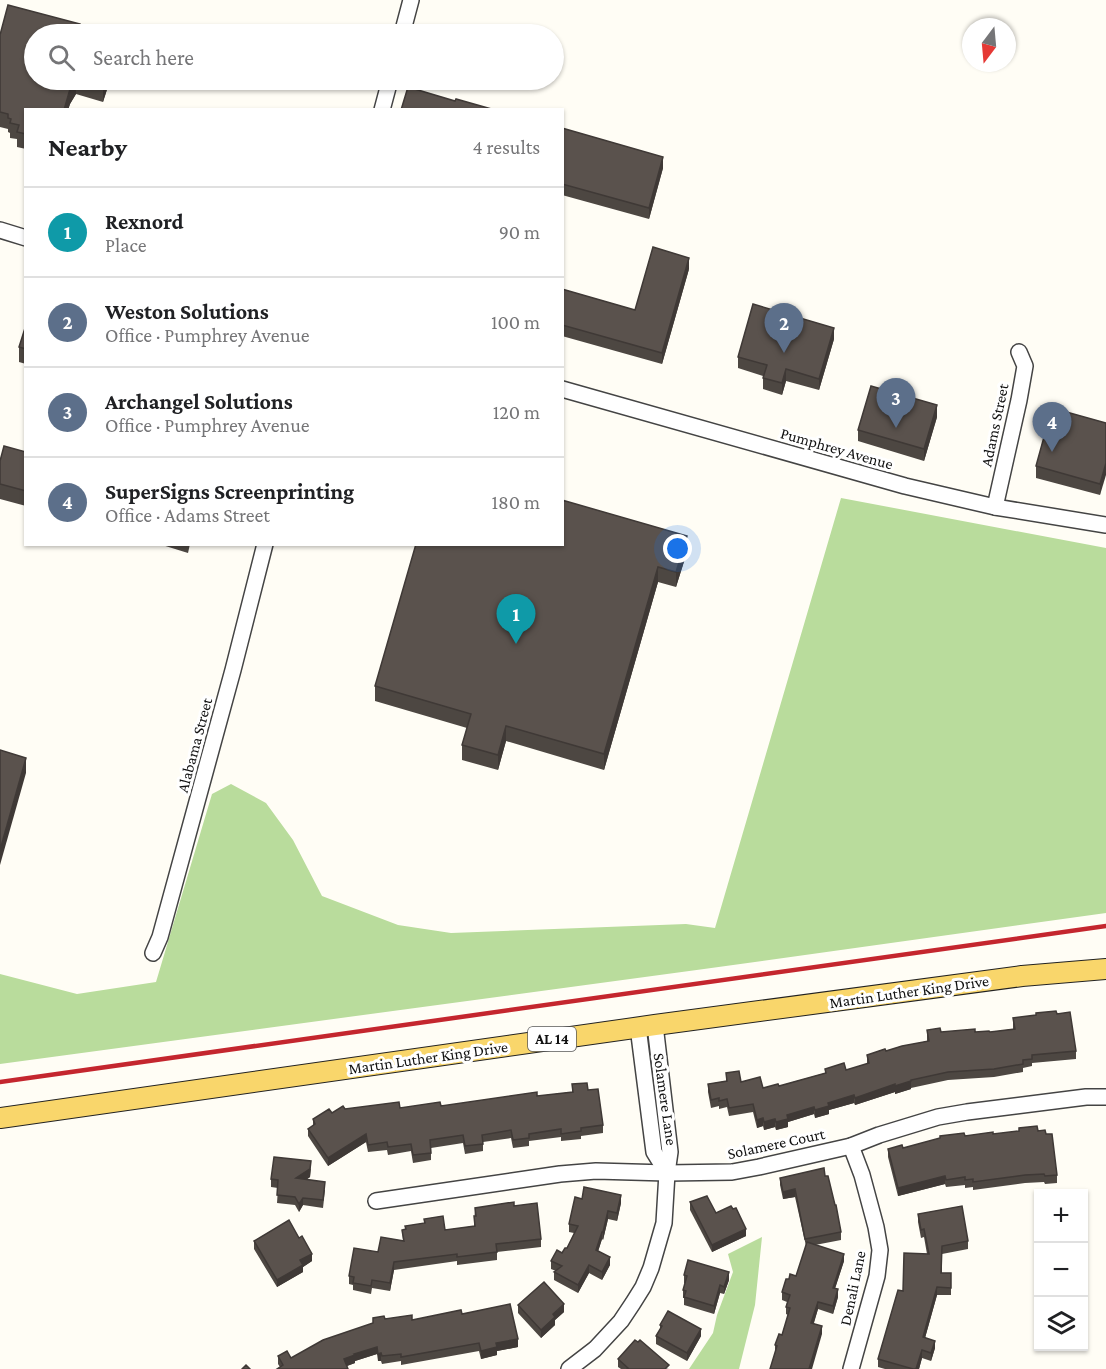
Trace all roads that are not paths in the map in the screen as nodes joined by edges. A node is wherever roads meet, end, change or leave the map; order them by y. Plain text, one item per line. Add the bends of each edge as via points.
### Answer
1 (411, 0) edge
2 (405, 24) edge
3 (387, 90) edge
4 (383, 108) edge
5 (0, 230) edge
6 (24, 237) edge
7 (1019, 352) dead end
8 (564, 390) edge
9 (995, 507) junction
10 (1106, 525) edge
11 (264, 546) edge
12 (153, 953) dead end
13 (1106, 969) edge
14 (646, 1026) junction
15 (1106, 1097) edge
16 (0, 1118) edge
17 (850, 1146) junction
18 (667, 1173) junction
19 (376, 1201) dead end
20 (569, 1369) edge
21 (851, 1369) edge

1 - 2 street
3 - 4 street
5 - 6 street
7 - 9 street, Adams Street via 1023,377
8 - 9 street, Pumphrey Avenue via 905,486
9 - 10 street, Pumphrey Avenue
11 - 12 street, Alabama Street
13 - 14 main road, Martin Luther King Drive / AL 14 via 1022,976
14 - 16 main road, Martin Luther King Drive / AL 14
14 - 18 street, Solamere Lane via 670,1152
15 - 17 street, Solamere Court via 967,1112
17 - 18 street, Solamere Court via 732,1172
17 - 21 street, Denali Lane via 862,1175 880,1250 877,1276
18 - 19 street, Solamere Court via 569,1173
18 - 20 street, Solamere Lane via 664,1223 643,1287 621,1321

